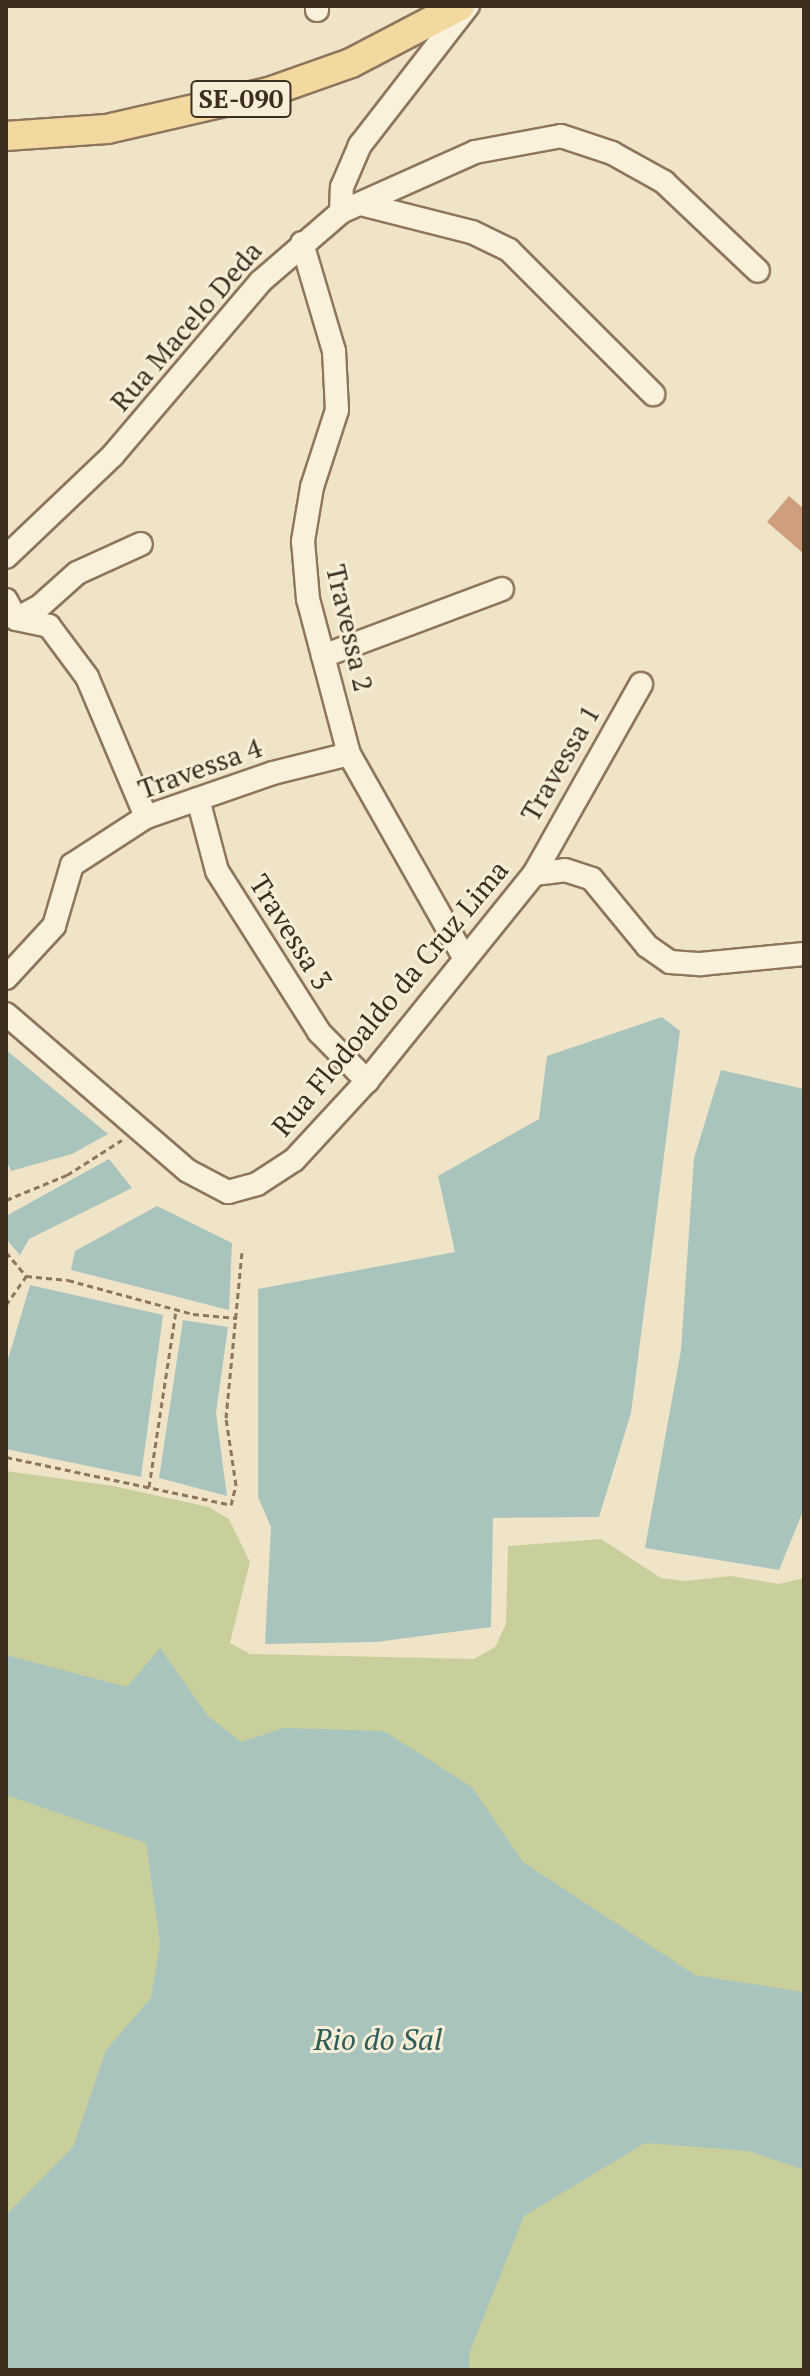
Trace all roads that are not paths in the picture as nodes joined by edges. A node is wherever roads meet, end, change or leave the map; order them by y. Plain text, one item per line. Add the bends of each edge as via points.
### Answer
1 (460, 6) edge
2 (468, 6) edge
3 (6, 136) edge
4 (351, 208) junction
5 (302, 243) junction
6 (758, 271) dead end
7 (653, 394) dead end
8 (141, 544) dead end
9 (6, 557) edge
10 (502, 589) dead end
11 (11, 609) edge
12 (323, 656) junction
13 (641, 684) dead end
14 (349, 754) junction
15 (198, 799) junction
16 (146, 817) junction
17 (534, 874) junction
18 (804, 954) edge
19 (464, 957) junction
20 (6, 978) edge
21 (6, 1014) edge
22 (367, 1081) junction

1 - 3 main road, SE-090 via 351,63 269,92 107,129
2 - 4 street via 360,145 342,187
4 - 5 street, Rua Macelo Deda
4 - 6 street, Rua Macelo Deda via 475,152 561,136 612,153 664,182
4 - 7 street via 472,232 509,250
5 - 9 street, Rua Macelo Deda via 239,304 103,465
5 - 12 street, Travessa 2 via 334,351 336,377 337,410 312,487 303,541 308,599
8 - 11 street via 77,573 39,607
10 - 12 street
11 - 16 street via 49,626 87,677
12 - 14 street, Travessa 2
13 - 17 street, Travessa 1
14 - 15 street, Travessa 4
14 - 19 street, Travessa 2
15 - 16 street, Travessa 4
15 - 22 street, Travessa 3 via 217,871 319,1032
16 - 20 street, Travessa 4 via 72,865 54,926
17 - 18 street, Rua Flodoaldo da Cruz Lima via 565,870 592,879 647,946 670,962
17 - 19 street, Rua Flodoaldo da Cruz Lima
19 - 22 street, Rua Flodoaldo da Cruz Lima
21 - 22 street, Rua Flodoaldo da Cruz Lima via 188,1171 214,1187 238,1191 294,1160

